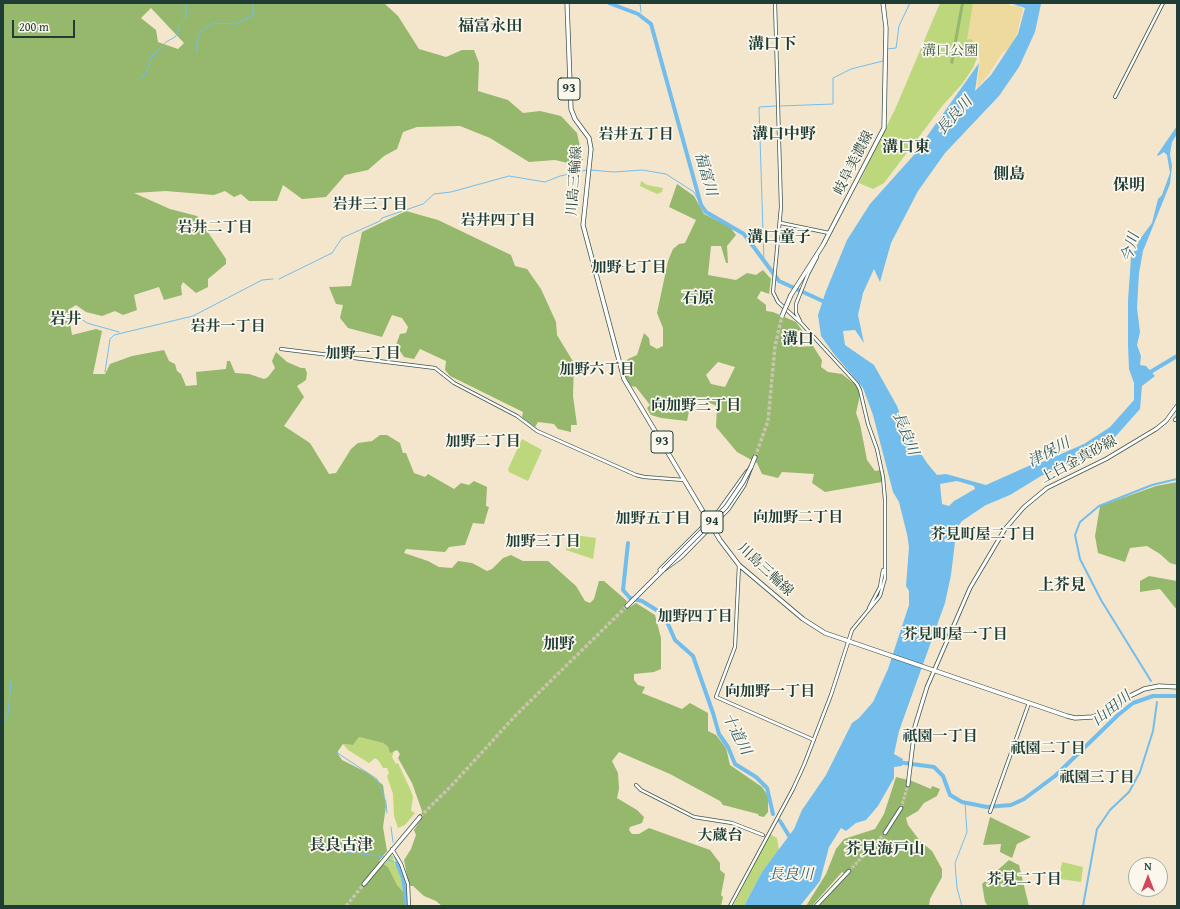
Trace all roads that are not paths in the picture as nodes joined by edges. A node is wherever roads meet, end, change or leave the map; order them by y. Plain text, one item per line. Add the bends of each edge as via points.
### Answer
1 (567, 3) edge
2 (775, 3) edge
3 (883, 3) edge
4 (1163, 3) edge
5 (1116, 97) dead end
6 (781, 222) junction
7 (829, 233) junction
8 (823, 245) junction
9 (790, 312) junction
10 (797, 315) junction
11 (782, 316) tunnel mouth
12 (801, 323) junction
13 (281, 349) dead end
14 (1177, 406) edge
15 (755, 457) tunnel mouth
16 (751, 467) junction
17 (684, 480) junction
18 (709, 520) junction
19 (712, 526) junction
20 (739, 565) junction
21 (663, 570) junction
22 (645, 588) junction
23 (627, 606) tunnel mouth
24 (847, 641) junction
25 (931, 670) junction
26 (1177, 687) edge
27 (1029, 702) junction
28 (814, 740) junction
29 (636, 785) dead end
30 (908, 785) tunnel mouth
31 (901, 808) tunnel mouth
32 (990, 812) dead end
33 (420, 817) tunnel mouth
34 (885, 833) tunnel mouth
35 (763, 835) dead end
36 (392, 848) junction
37 (849, 871) tunnel mouth
38 (364, 884) tunnel mouth
39 (409, 906) edge
40 (730, 906) edge
41 (816, 906) edge

1 - 17 main road, 川島三輪線 / 93 via 570,103 572,114 589,138 591,149 583,225 624,379
2 - 6 street
3 - 7 main road, 岐阜美濃線 via 886,28 884,128
4 - 5 street
6 - 7 street
6 - 9 street via 773,281 775,298
7 - 8 main road, 岐阜美濃線
8 - 10 street via 798,299
8 - 11 main road, 岐阜美濃線, bridge via 798,284
9 - 10 street
9 - 12 street
10 - 12 street
12 - 24 street via 857,384 883,477 884,558 880,587 864,615 854,625
13 - 17 street via 436,368 454,383 517,416 537,431 640,476
14 - 25 main road, 上白金真砂線 via 1156,429 1106,459 1047,488 1016,515 973,582 955,626
15 - 16 main road, 94
16 - 18 main road, 94, bridge via 724,505
16 - 19 main road, 94, bridge via 744,485 728,509
16 - 21 main road, 94, bridge via 726,507
17 - 18 main road, 川島三輪線 / 93
18 - 19 main road, 川島三輪線 / 93
18 - 22 main road, 94, bridge
19 - 20 main road, 川島三輪線 / 93
19 - 21 main road, 94, bridge via 681,557
20 - 24 main road, 川島三輪線 / 93 via 814,627
20 - 28 street via 735,647 716,697
21 - 22 main road, 94
22 - 23 main road, 94
24 - 25 main road, 川島三輪線 / 93
24 - 28 street
25 - 27 main road, 川島三輪線 / 93
25 - 30 main road, 上白金真砂線 via 917,717
26 - 27 main road, 川島三輪線 / 93 via 1159,686 1144,689 1098,716 1085,718 1067,716
27 - 32 street
28 - 40 street via 793,789
29 - 35 street via 694,817 732,823
31 - 34 main road
33 - 36 main road
36 - 38 main road
36 - 39 street via 408,884
37 - 41 main road

